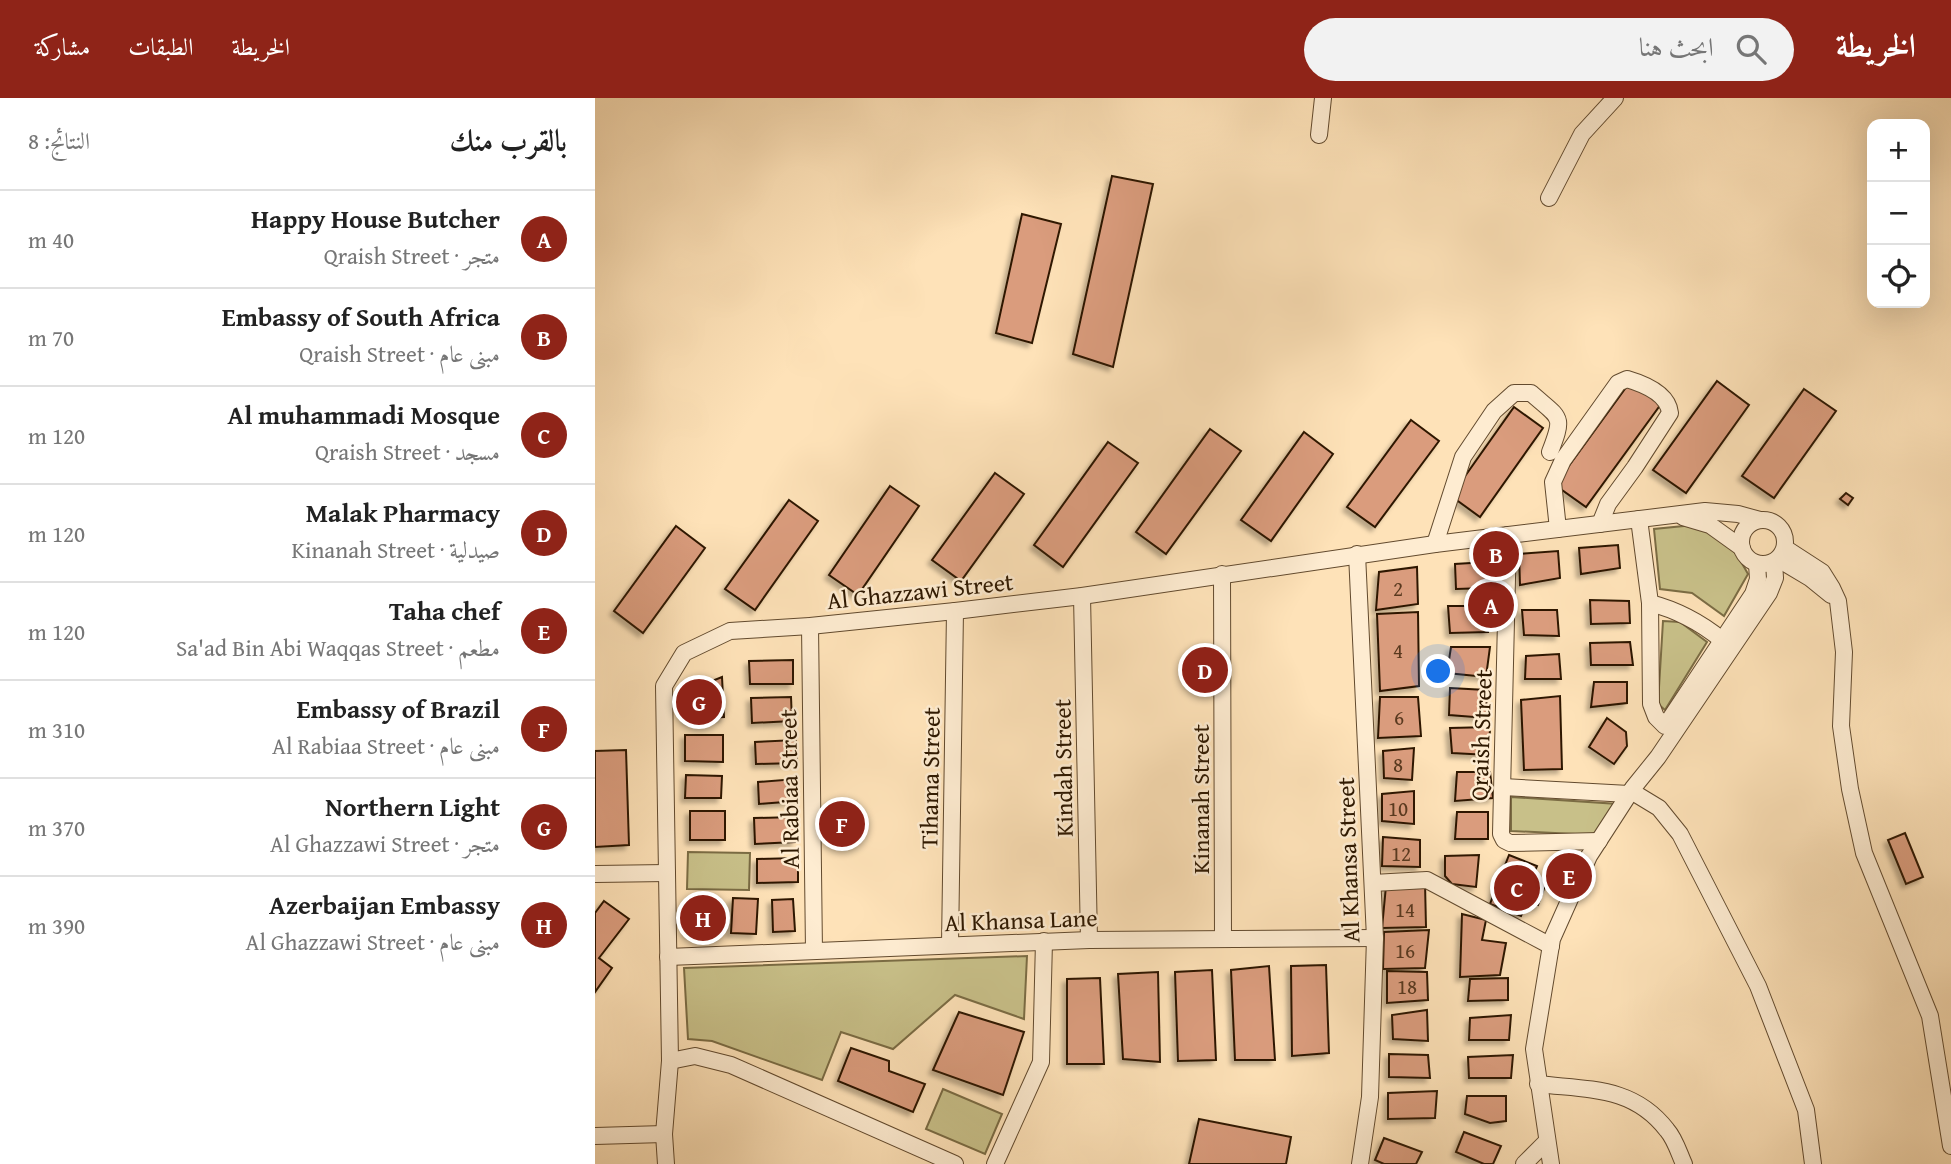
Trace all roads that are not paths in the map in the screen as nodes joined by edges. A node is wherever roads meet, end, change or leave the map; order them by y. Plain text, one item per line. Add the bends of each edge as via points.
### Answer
1 (1322, 98) edge
2 (1615, 98) edge
3 (1319, 135) dead end
4 (1549, 198) dead end
5 (1550, 452) dead end
6 (1677, 515) junction
7 (1639, 519) junction
8 (1760, 520) junction
9 (1600, 524) junction
10 (1557, 529) junction
11 (1509, 535) junction
12 (1435, 544) junction
13 (1741, 548) junction
14 (1357, 554) junction
15 (1779, 556) junction
16 (1757, 564) junction
17 (1221, 574) junction
18 (1081, 596) junction
19 (1650, 603) junction
20 (955, 611) junction
21 (810, 626) junction
22 (1722, 640) junction
23 (1665, 726) junction
24 (1503, 787) junction
25 (1631, 791) junction
26 (1599, 841) junction
27 (667, 873) junction
28 (595, 874) edge
29 (1373, 883) junction
30 (1375, 938) junction
31 (1223, 939) junction
32 (1089, 940) junction
33 (1044, 941) junction
34 (950, 945) junction
35 (1551, 946) junction
36 (814, 951) junction
37 (668, 957) junction
38 (670, 1061) junction
39 (1538, 1084) junction
40 (664, 1134) junction
41 (595, 1136) edge
42 (1548, 1141) junction
43 (1951, 1146) edge
44 (666, 1164) edge
45 (955, 1164) edge
46 (995, 1164) edge
47 (1360, 1164) edge
48 (1524, 1164) edge
49 (1551, 1164) edge
50 (1684, 1164) edge
51 (1813, 1164) edge

1 - 3 street
2 - 4 street via 1582,134
5 - 12 street via 1560,423 1531,393 1514,393 1494,411 1462,457
6 - 7 street, Al Ghazzawi Street
6 - 8 street, Al Ghazzawi Street via 1705,511
6 - 13 street, Al Ghazzawi Street via 1710,525
7 - 9 street, Al Ghazzawi Street
7 - 19 street
8 - 13 street via 1745,530
8 - 15 street via 1773,522 1782,530 1786,542
9 - 10 street, Al Ghazzawi Street
9 - 10 street via 1608,504 1670,413 1662,397 1627,379 1618,383 1563,460 1553,482
10 - 11 street, Al Ghazzawi Street
11 - 12 street, Al Ghazzawi Street
11 - 24 street, Qraish Street
12 - 14 street, Al Ghazzawi Street
13 - 16 street
14 - 17 street, Al Ghazzawi Street
14 - 29 street, Al Khansa Street
15 - 16 street
15 - 25 street via 1769,593
15 - 43 street via 1822,572 1837,601 1844,652 1842,726 1850,789 1864,853 1930,1016
16 - 22 street via 1753,594
17 - 18 street, Al Ghazzawi Street
17 - 31 street, Kinanah Street
18 - 20 street, Al Ghazzawi Street
18 - 32 street, Kindah Street
19 - 22 street via 1696,621
19 - 23 street via 1651,704
20 - 21 street, Al Ghazzawi Street
20 - 34 street, Tihama Street
21 - 27 street, Al Ghazzawi Street via 730,631 684,653 664,686
21 - 36 street, Al Rabiaa Street
22 - 23 street
23 - 25 street via 1643,760
24 - 25 street
24 - 26 street, Qraish Street via 1500,834 1504,840
25 - 26 street
25 - 51 street via 1659,808 1680,834 1758,986 1806,1110
26 - 35 street
27 - 28 street
27 - 37 street, Al Ghazzawi Street
29 - 30 street, Al Khansa Street
29 - 35 street via 1427,880
30 - 31 street, Al Khansa Lane
30 - 47 street, Al Khansa Street via 1370,1097
31 - 32 street, Al Khansa Lane
32 - 33 street, Al Khansa Lane
33 - 34 street, Al Khansa Lane
33 - 46 street via 1041,1062
34 - 36 street, Al Khansa Lane
35 - 39 street via 1534,1049
36 - 37 street, Al Khansa Lane
37 - 38 street, Al Ghazzawi Street
38 - 40 street, Al Ghazzawi Street
38 - 45 street via 695,1056 731,1065
39 - 42 street
39 - 50 street via 1609,1092 1637,1101 1668,1130
40 - 41 street
40 - 44 street, Al Ghazzawi Street
42 - 48 street
42 - 49 street

